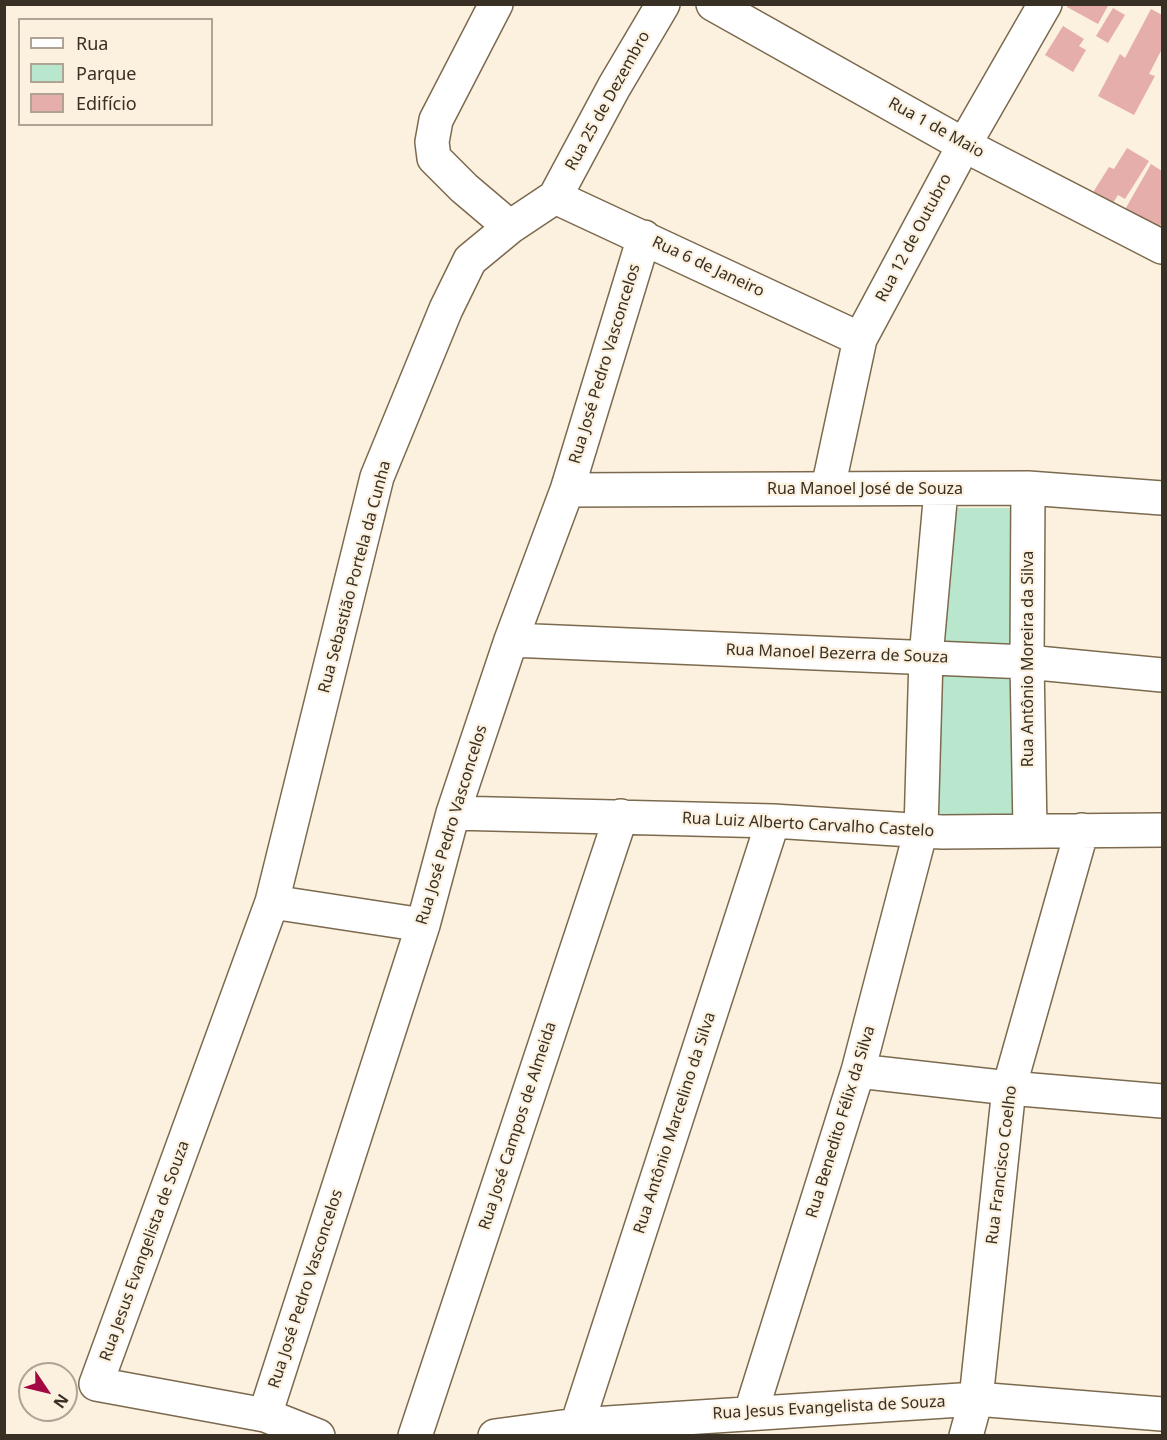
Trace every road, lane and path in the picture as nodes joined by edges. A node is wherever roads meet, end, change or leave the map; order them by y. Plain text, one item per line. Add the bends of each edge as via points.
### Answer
1 (496, 4) edge
2 (663, 4) edge
3 (713, 4) edge
4 (1045, 4) edge
5 (964, 145) junction
6 (555, 197) junction
7 (510, 227) junction
8 (644, 237) junction
9 (1162, 247) edge
10 (860, 339) junction
11 (828, 488) junction
12 (1028, 488) junction
13 (941, 489) junction
14 (567, 490) junction
15 (1162, 498) edge
16 (511, 640) junction
17 (926, 657) junction
18 (1027, 662) junction
19 (1162, 675) edge
20 (453, 813) junction
21 (621, 816) junction
22 (774, 821) junction
23 (921, 830) junction
24 (1030, 830) junction
25 (1082, 830) junction
26 (1162, 830) edge
27 (272, 902) junction
28 (423, 925) junction
29 (858, 1071) junction
30 (1009, 1088) junction
31 (1162, 1100) edge
32 (976, 1399) junction
33 (751, 1412) junction
34 (1162, 1414) edge
35 (266, 1415) junction
36 (577, 1425) junction
37 (318, 1436) edge
38 (415, 1436) edge
39 (495, 1436) edge
40 (966, 1436) edge

1 - 7 street via 436,120 432,142 434,158
2 - 6 street, Rua 25 de Dezembro
3 - 5 street, Rua 1 de Maio
4 - 5 street, Rua 12 de Outubro
5 - 9 street, Rua 1 de Maio
5 - 10 street, Rua 12 de Outubro
6 - 7 street, Rua Sebastião Portela da Cunha
6 - 8 street, Rua 6 de Janeiro
7 - 27 street, Rua Sebastião Portela da Cunha via 470,260 378,477
8 - 10 street, Rua 6 de Janeiro
8 - 14 street, Rua José Pedro Vasconcelos
10 - 11 street, Rua 12 de Outubro
11 - 13 street, Rua Manoel José de Souza
11 - 14 street, Rua Manoel José de Souza
12 - 13 street, Rua Manoel José de Souza
12 - 15 street, Rua Manoel José de Souza
12 - 18 street, Rua Antônio Moreira da Silva
13 - 17 street, Rua Benedito Félix da Silva
14 - 16 street, Rua José Pedro Vasconcelos
16 - 17 street, Rua Manoel Bezerra de Souza
16 - 20 street, Rua José Pedro Vasconcelos
17 - 18 street, Rua Manoel Bezerra de Souza
17 - 23 street, Rua Benedito Félix da Silva
18 - 19 street, Rua Manoel Bezerra de Souza
18 - 24 street, Rua Antônio Moreira da Silva
20 - 21 street, Rua Luiz Alberto Carvalho Castelo
20 - 28 street, Rua José Pedro Vasconcelos
21 - 22 street, Rua Luiz Alberto Carvalho Castelo
21 - 38 street, Rua José Campos de Almeida
22 - 23 street, Rua Luiz Alberto Carvalho Castelo
22 - 36 street, Rua Antônio Marcelino da Silva
23 - 24 street, Rua Luiz Alberto Carvalho Castelo
23 - 29 street, Rua Benedito Félix da Silva
24 - 25 street, Rua Luiz Alberto Carvalho Castelo
25 - 26 street, Rua Luiz Alberto Carvalho Castelo
25 - 30 street, Rua Francisco Coelho
27 - 28 street
27 - 35 street, Rua Jesus Evangelista de Souza via 96,1384
28 - 35 street, Rua José Pedro Vasconcelos
29 - 30 street
29 - 33 street, Rua Benedito Félix da Silva
30 - 31 street
30 - 32 street, Rua Francisco Coelho
32 - 33 street, Rua Jesus Evangelista de Souza
32 - 34 street, Rua Jesus Evangelista de Souza
32 - 40 street, Rua Francisco Coelho
33 - 36 street, Rua Jesus Evangelista de Souza
35 - 37 street, Rua Jesus Evangelista de Souza
36 - 39 street, Rua Jesus Evangelista de Souza

